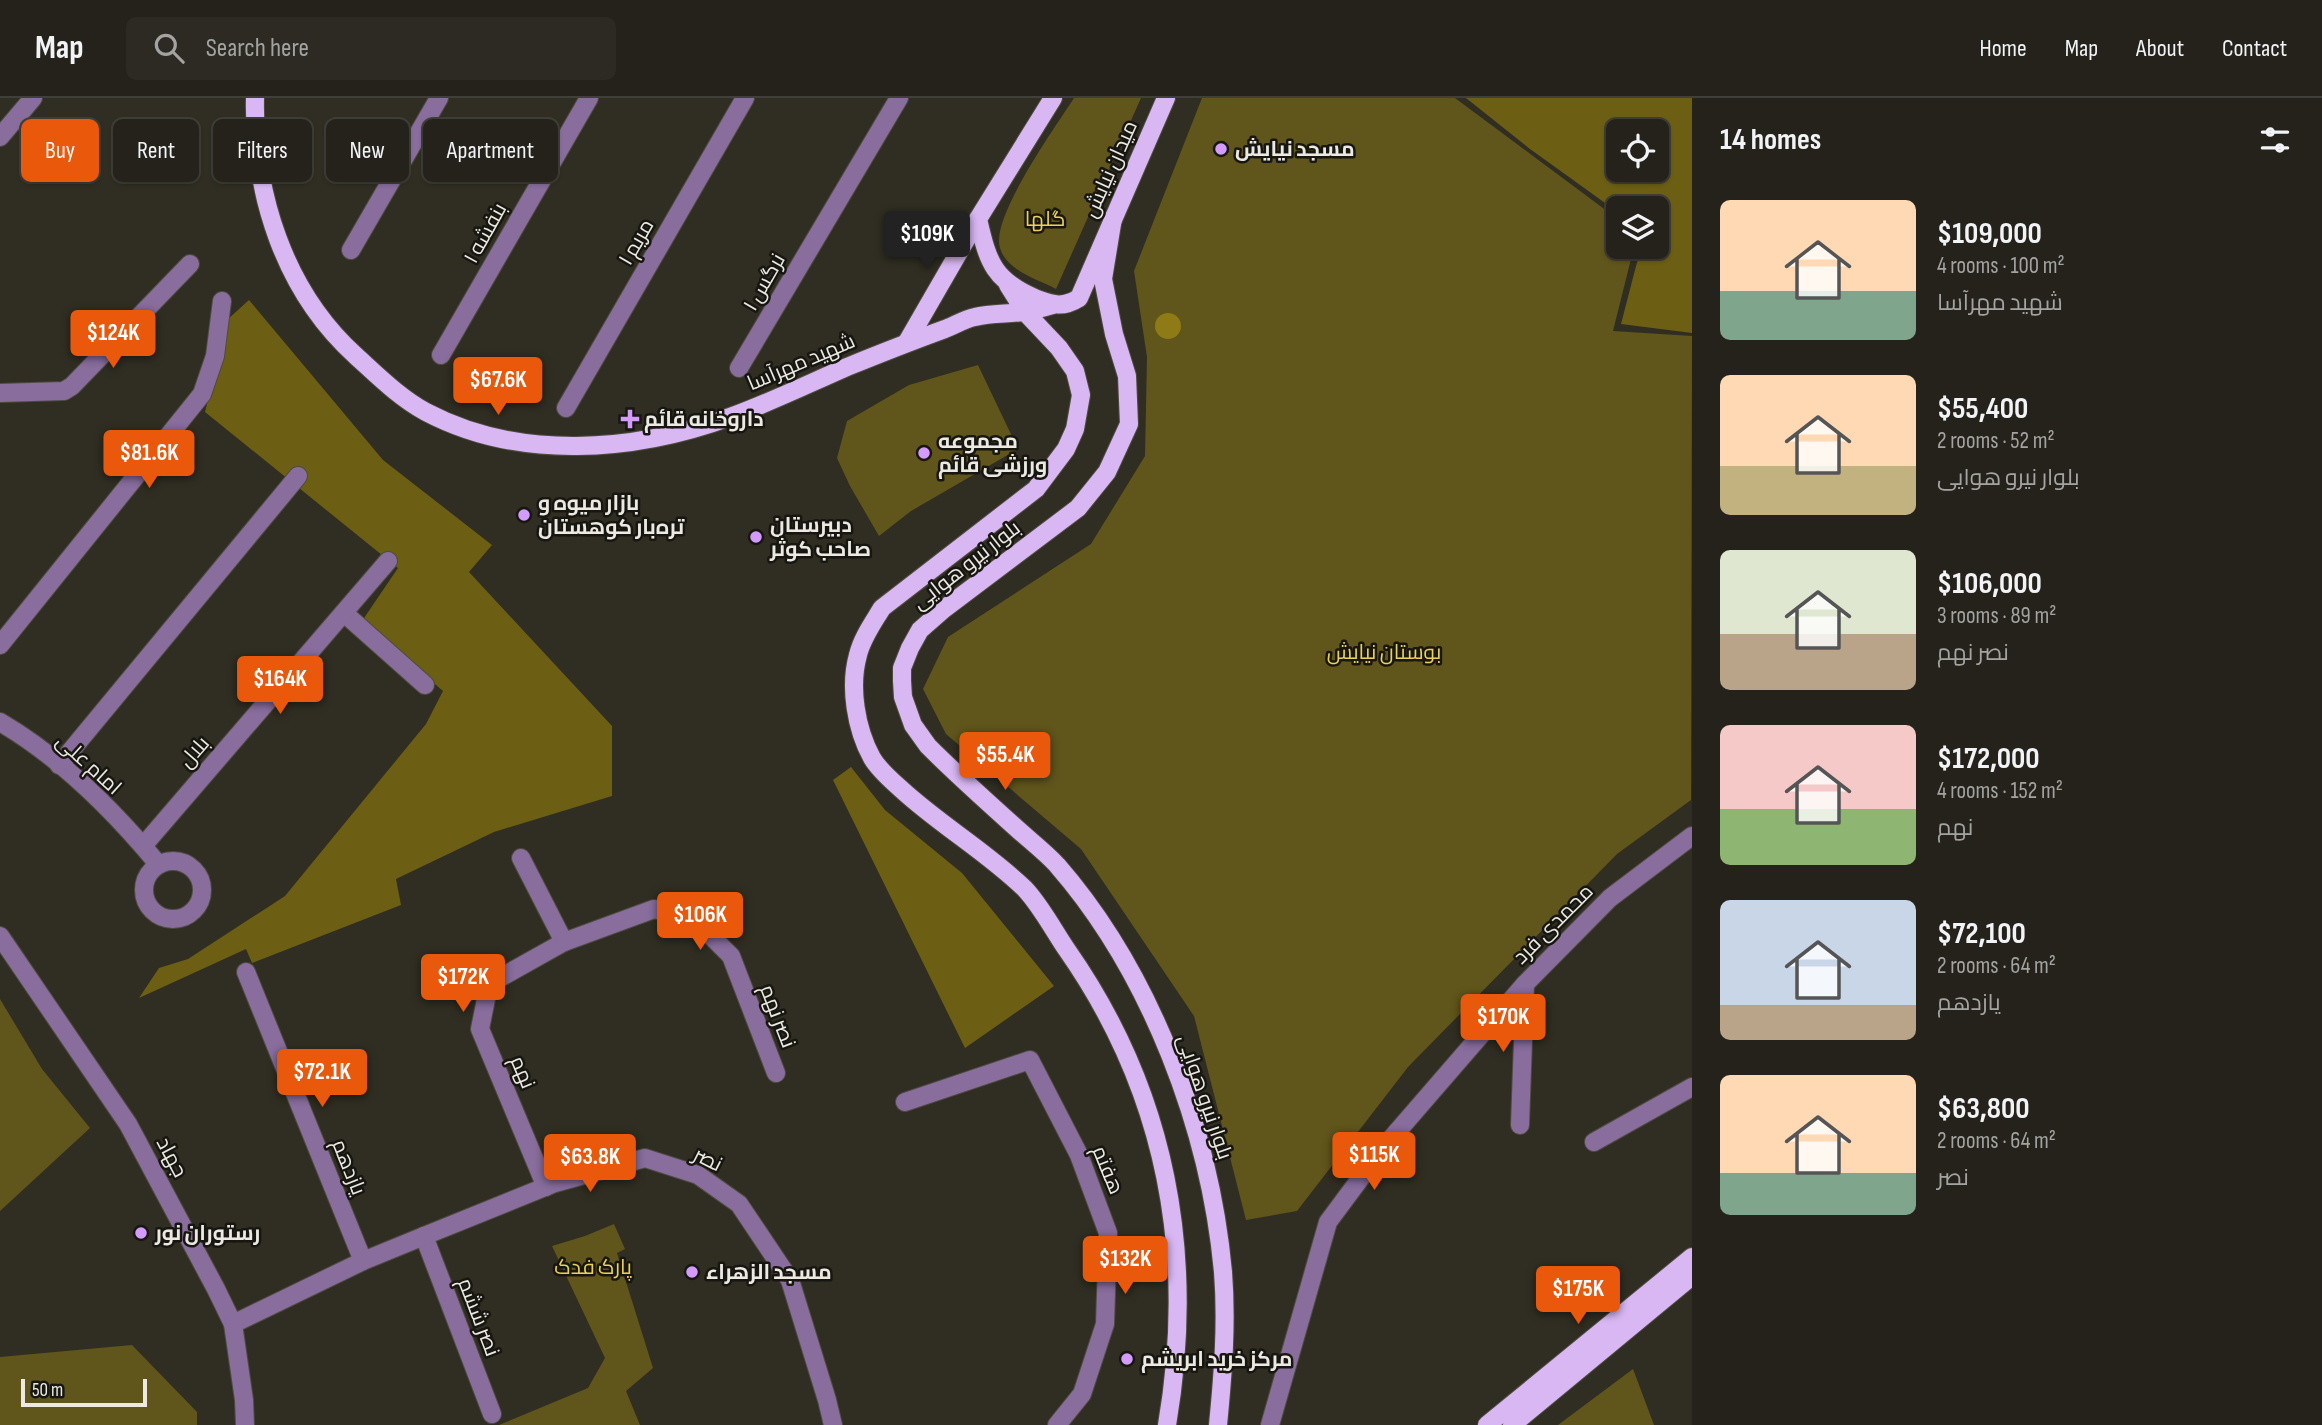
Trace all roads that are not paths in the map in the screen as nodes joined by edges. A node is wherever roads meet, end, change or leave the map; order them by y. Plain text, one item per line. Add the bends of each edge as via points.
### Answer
1 (33, 98) edge
2 (255, 98) edge
3 (439, 98) edge
4 (589, 98) edge
5 (745, 98) edge
6 (899, 98) edge
7 (1053, 98) edge
8 (1166, 98) edge
9 (0, 137) edge
10 (1113, 218) junction
11 (978, 219) junction
12 (351, 250) dead end
13 (190, 264) dead end
14 (1008, 285) junction
15 (222, 301) dead end
16 (1053, 305) junction
17 (1026, 312) junction
18 (907, 342) junction
19 (441, 355) dead end
20 (739, 368) dead end
21 (0, 393) edge
22 (566, 408) dead end
23 (298, 476) dead end
24 (388, 561) dead end
25 (344, 613) junction
26 (0, 645) edge
27 (425, 684) dead end
28 (0, 722) edge
29 (59, 765) junction
30 (1692, 836) edge
31 (143, 846) junction
32 (521, 858) dead end
33 (158, 864) dead end
34 (0, 936) edge
35 (564, 942) junction
36 (246, 972) dead end
37 (1525, 984) junction
38 (776, 1073) dead end
39 (1692, 1087) edge
40 (905, 1102) dead end
41 (1520, 1125) dead end
42 (1594, 1142) dead end
43 (546, 1187) junction
44 (424, 1236) junction
45 (1692, 1257) edge
46 (363, 1261) junction
47 (1692, 1276) edge
48 (233, 1324) junction
49 (492, 1414) dead end
50 (245, 1425) edge
51 (833, 1425) edge
52 (1057, 1425) edge
53 (1167, 1425) edge
54 (1218, 1425) edge
55 (1270, 1425) edge
56 (1487, 1425) edge
57 (1512, 1425) edge

1 - 9 street
2 - 18 main road, شهید مهرآسا via 266,202 304,293 346,347 381,379 426,412 470,431 544,445 642,440 729,418
3 - 12 street
4 - 19 street, بنفشه ۱
5 - 22 street, مریم ۱
6 - 20 street, نرگس ۱
7 - 11 main road
8 - 10 main road, میدان نیایش
10 - 16 main road, میدان نیایش via 1079,299 1067,306
10 - 54 main road, بلوار نیرو هوایی via 1104,279 1127,376 1129,424 1107,472 1078,508 920,630 902,668 903,696 913,725 928,746 1056,864 1103,927 1143,996 1183,1090 1211,1188 1223,1272 1224,1361
11 - 14 main road via 985,248
11 - 18 main road
13 - 21 street via 72,386 64,391
14 - 16 main road
14 - 17 main road, بلوار نیرو هوایی
15 - 26 street via 215,356 202,394
16 - 17 main road, شهید مهرآسا
17 - 18 main road, شهید مهرآسا via 975,317
17 - 53 main road, بلوار نیرو هوایی via 1075,371 1080,395 1075,429 1060,459 1036,489 882,608 857,657 855,711 865,743 882,770 1026,890 1094,988 1124,1049 1150,1111 1177,1251 1175,1380
23 - 29 street
24 - 25 street, بلال
25 - 27 street
25 - 31 street, بلال
28 - 29 street, امام علی
29 - 31 street, امام علی
30 - 37 street, محمدی فرد via 1610,898
31 - 33 street, امام علی
32 - 35 street
34 - 48 street, جهاد via 128,1124
35 - 38 street, نصر نهم via 654,909 694,919 731,956
35 - 43 street, نهم via 489,984 480,1029
36 - 46 street, یازدهم
37 - 41 street
37 - 55 street, محمدی فرد via 1383,1148 1328,1222
39 - 42 street
40 - 52 street, هفتم via 1030,1059 1079,1155 1108,1233 1105,1324 1082,1394
43 - 44 street, نصر
43 - 51 street, نصر via 645,1158 698,1175 739,1204 790,1280
44 - 46 street, نصر
44 - 49 street, نصر ششم
45 - 56 main road
46 - 48 street, نصر
47 - 57 main road
48 - 50 street, جهاد

